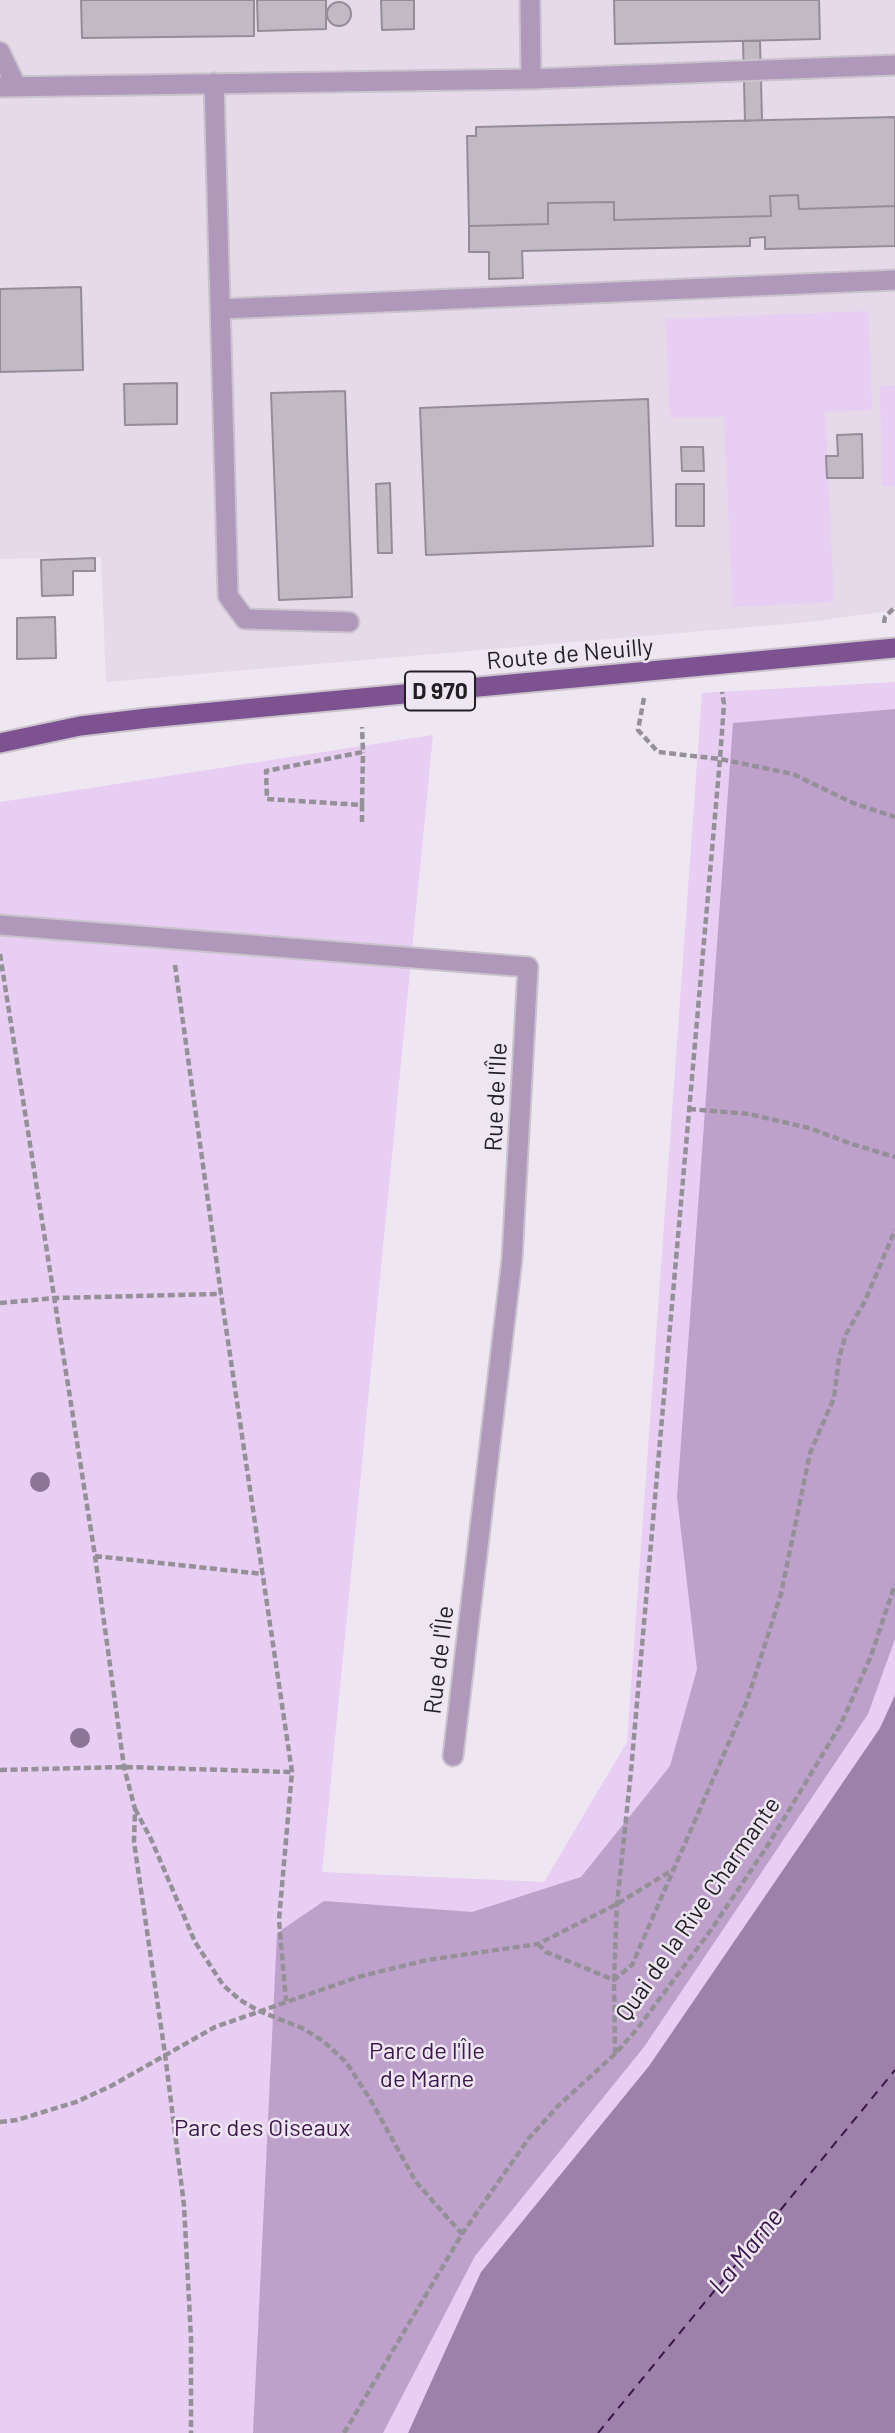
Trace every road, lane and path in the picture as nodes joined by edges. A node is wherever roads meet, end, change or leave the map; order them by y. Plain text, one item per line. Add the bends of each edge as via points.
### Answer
1 (530, 0) edge
2 (0, 52) edge
3 (895, 65) edge
4 (531, 79) junction
5 (214, 83) junction
6 (8, 86) edge
7 (895, 280) edge
8 (220, 309) junction
9 (349, 622) dead end
10 (895, 648) edge
11 (649, 671) junction
12 (362, 698) junction
13 (724, 704) dead end
14 (0, 743) edge
15 (363, 752) junction
16 (720, 760) junction
17 (362, 805) junction
18 (895, 817) edge
19 (362, 822) dead end
20 (0, 925) edge
21 (171, 940) junction
22 (0, 953) edge
23 (689, 1109) junction
24 (895, 1157) edge
25 (895, 1230) edge
26 (221, 1294) junction
27 (55, 1298) junction
28 (0, 1303) edge
29 (96, 1556) junction
30 (263, 1574) junction
31 (895, 1584) edge
32 (453, 1756) dead end
33 (124, 1767) junction
34 (0, 1770) edge
35 (292, 1772) junction
36 (135, 1809) junction
37 (674, 1868) junction
38 (617, 1904) junction
39 (538, 1944) junction
40 (614, 1980) junction
41 (286, 2001) junction
42 (259, 2011) junction
43 (165, 2054) junction
44 (615, 2054) junction
45 (0, 2122) edge
46 (462, 2234) junction
47 (191, 2433) edge
48 (344, 2433) edge

1 - 4 street
2 - 6 street
3 - 4 street
4 - 5 street
5 - 6 street
5 - 8 street
7 - 8 street
8 - 9 street via 228,596 245,619
10 - 11 main road, Route de Neuilly / D 970
11 - 12 main road, Route de Neuilly / D 970
11 - 16 path via 638,730 658,752
12 - 14 main road, Route de Neuilly / D 970 via 80,726
12 - 15 path
13 - 16 path
15 - 17 path
15 - 17 path via 266,771 267,799
16 - 18 path via 793,774
16 - 23 path
17 - 19 path
20 - 21 street, Rue de l'Île
21 - 26 path
21 - 32 street, Rue de l'Île via 528,967 512,1259
22 - 27 path
23 - 24 path via 748,1114 809,1128
23 - 38 path
25 - 37 path via 846,1334 834,1398 810,1453 763,1657
26 - 27 path
26 - 30 path
27 - 28 path
27 - 29 path
29 - 30 path
29 - 33 path
30 - 35 path
31 - 44 path, Quai de la Rive Charmante via 871,1656 828,1746 710,1930
33 - 34 path
33 - 35 path
33 - 36 path
35 - 41 path via 279,1920
36 - 42 path via 207,1964 223,1985
36 - 43 path via 134,1842
37 - 38 path
37 - 40 path via 632,1965
38 - 39 path
38 - 40 path
39 - 40 path via 546,1952
39 - 41 path via 428,1960
40 - 44 path
41 - 42 path
42 - 43 path via 215,2027
42 - 46 path via 302,2028 346,2062 416,2182
43 - 45 path via 76,2102
43 - 47 path via 184,2205
44 - 46 path, Quai de la Rive Charmante via 529,2138
46 - 48 path, Quai de la Rive Charmante

